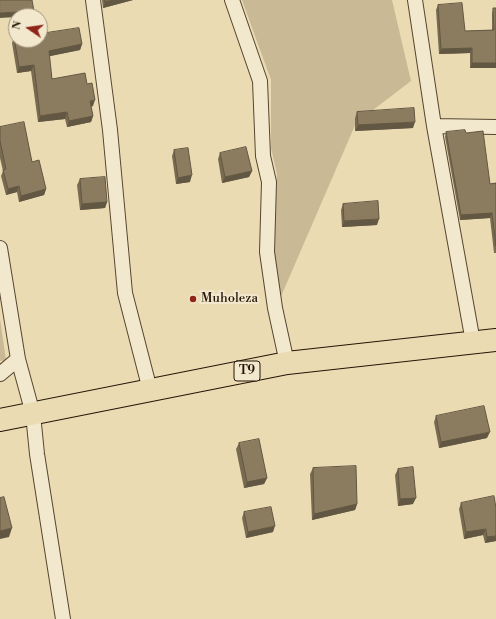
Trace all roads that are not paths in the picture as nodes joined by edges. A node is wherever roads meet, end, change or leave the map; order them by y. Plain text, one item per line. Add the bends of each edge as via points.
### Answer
1 (93, 0) edge
2 (232, 0) edge
3 (416, 0) edge
4 (434, 126) junction
5 (496, 127) edge
6 (0, 248) edge
7 (496, 340) edge
8 (473, 342) junction
9 (18, 359) junction
10 (287, 363) junction
11 (0, 374) edge
12 (150, 390) junction
13 (33, 414) junction
14 (0, 420) edge
15 (63, 619) edge

1 - 12 street via 110,130 125,293
2 - 10 street via 260,81 263,156 269,182 267,252 275,308
3 - 4 street
4 - 5 street
4 - 8 street
6 - 9 street
7 - 8 highway, T9
8 - 10 highway, T9
9 - 11 street
9 - 13 street
10 - 12 highway, T9
12 - 13 highway, T9
13 - 14 highway, T9
13 - 15 street

